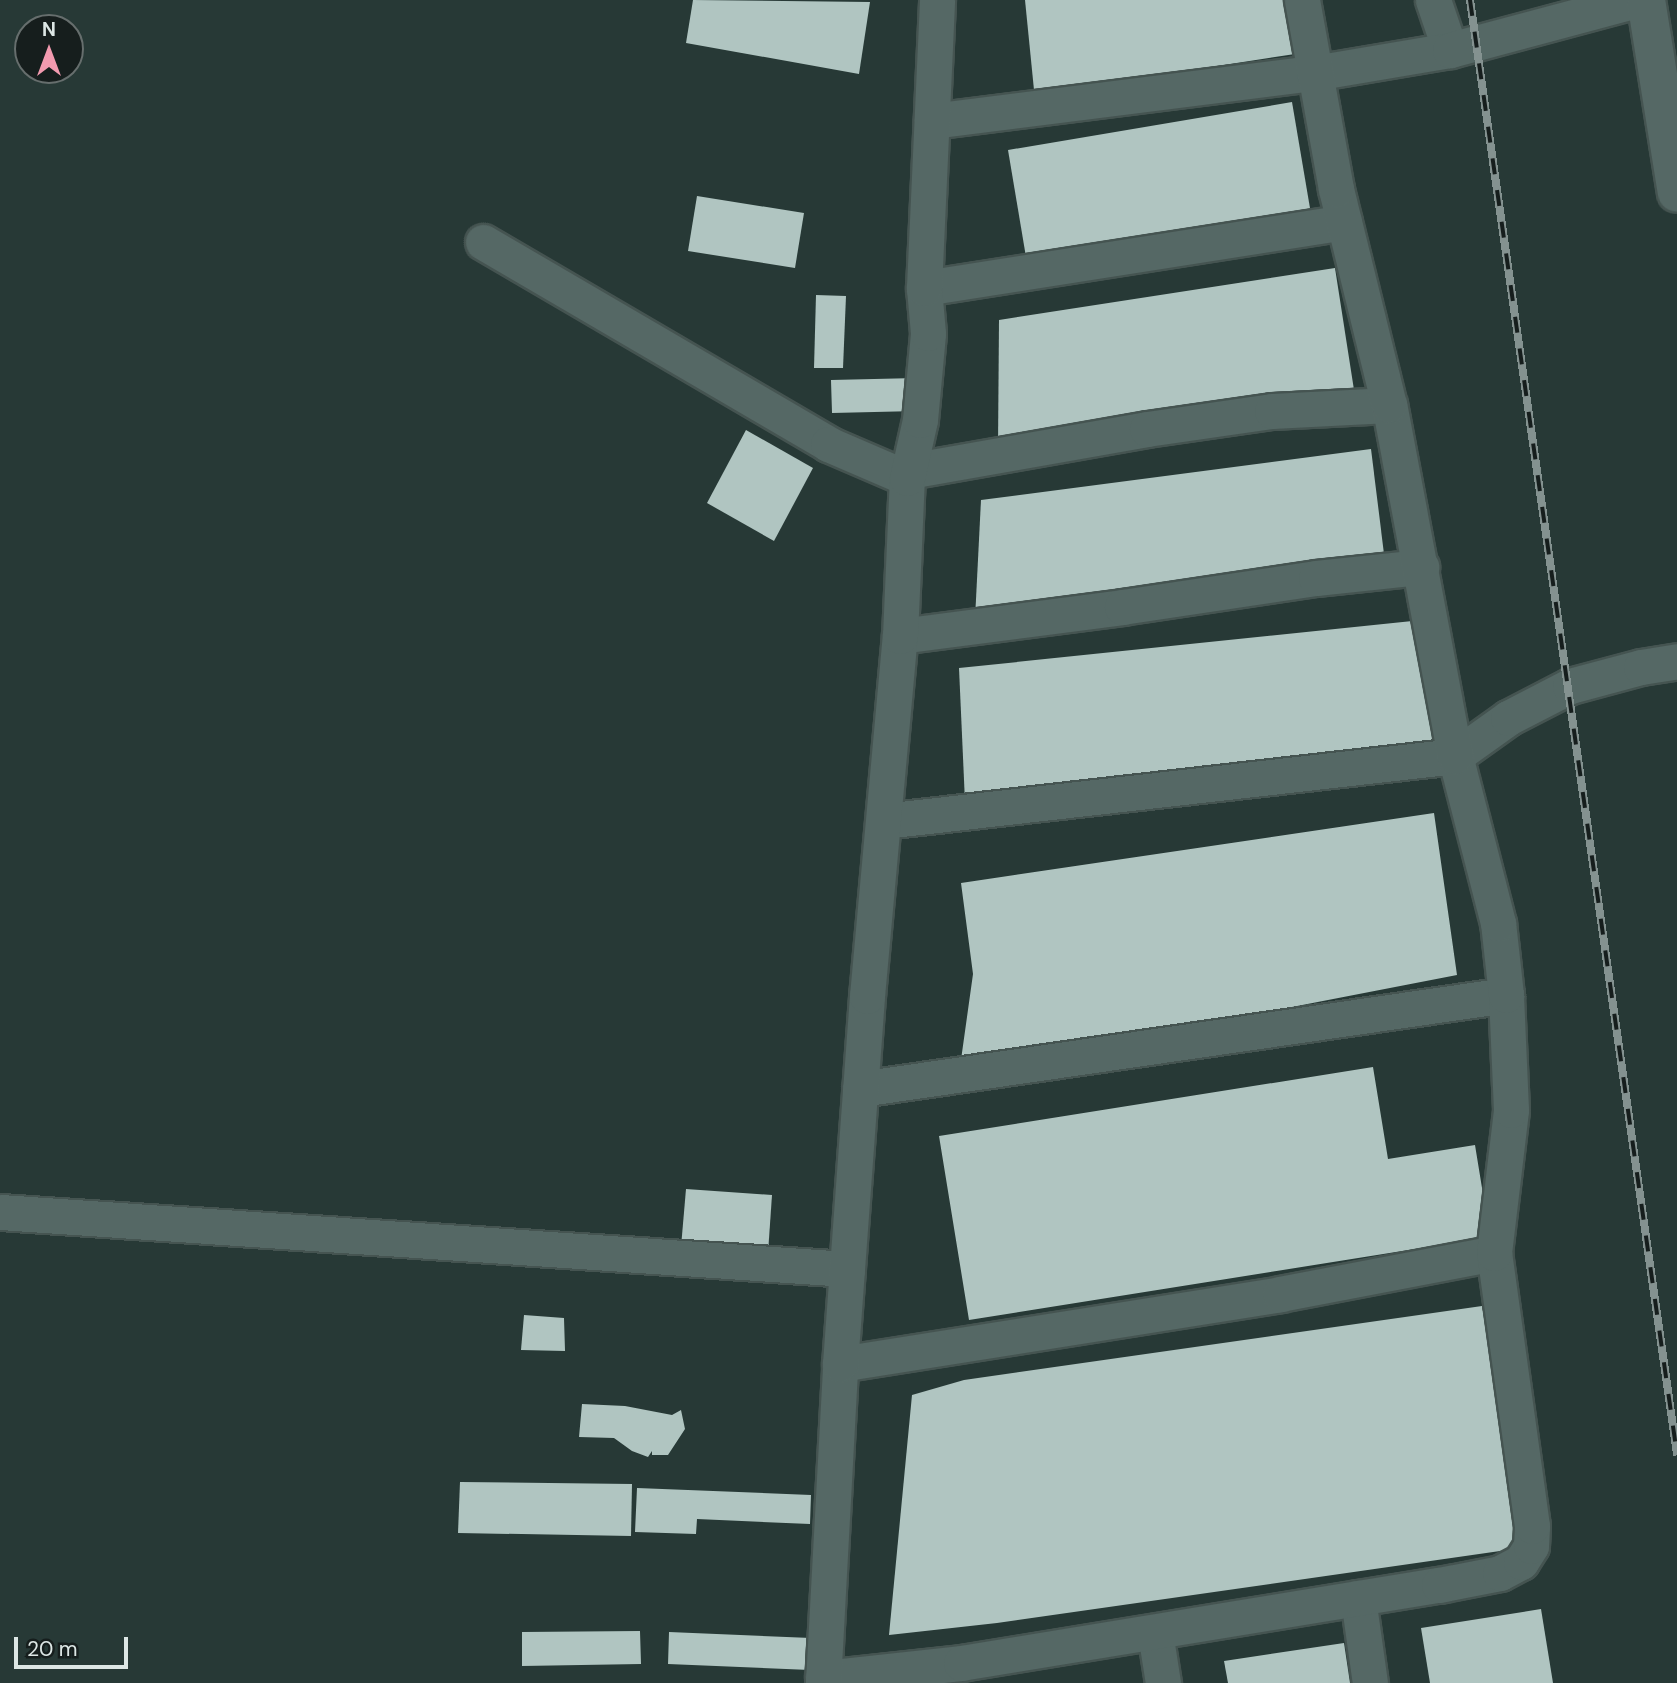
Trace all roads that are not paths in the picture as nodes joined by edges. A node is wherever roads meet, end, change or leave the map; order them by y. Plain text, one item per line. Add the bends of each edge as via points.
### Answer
1 (937, 0) edge
2 (1301, 0) edge
3 (1433, 0) edge
4 (1636, 0) edge
5 (1646, 0) edge
6 (1450, 50) junction
7 (1314, 73) junction
8 (932, 121) junction
9 (1677, 193) edge
10 (1344, 222) junction
11 (484, 242) dead end
12 (924, 288) junction
13 (1389, 405) junction
14 (908, 475) junction
15 (1421, 566) junction
16 (900, 636) junction
17 (1677, 661) edge
18 (1455, 756) junction
19 (884, 821) junction
20 (1506, 995) junction
21 (860, 1089) junction
22 (0, 1212) edge
23 (1494, 1253) junction
24 (847, 1269) junction
25 (840, 1364) junction
26 (1358, 1598) junction
27 (1155, 1632) junction
28 (963, 1673) edge
29 (823, 1681) edge
30 (1163, 1683) edge
31 (1370, 1683) edge

1 - 8 street
2 - 7 street
3 - 6 street
4 - 6 street
5 - 9 street
6 - 7 street
7 - 8 street
7 - 10 street
8 - 12 street
10 - 12 street
10 - 13 street
11 - 14 street via 828,444
12 - 14 street via 928,333 920,420
13 - 14 street via 1272,411 1147,429
13 - 15 street
14 - 16 street
15 - 16 street
15 - 18 street
16 - 19 street
17 - 18 street via 1570,686 1508,718
18 - 19 street
18 - 20 street via 1498,923
19 - 21 street
20 - 21 street
20 - 23 street via 1511,1110
21 - 24 street
22 - 24 street
23 - 25 street via 1280,1294
23 - 26 street via 1531,1546 1521,1562 1500,1573
24 - 25 street
25 - 29 street
26 - 27 street
26 - 31 street
27 - 28 street
27 - 30 street
28 - 29 street

